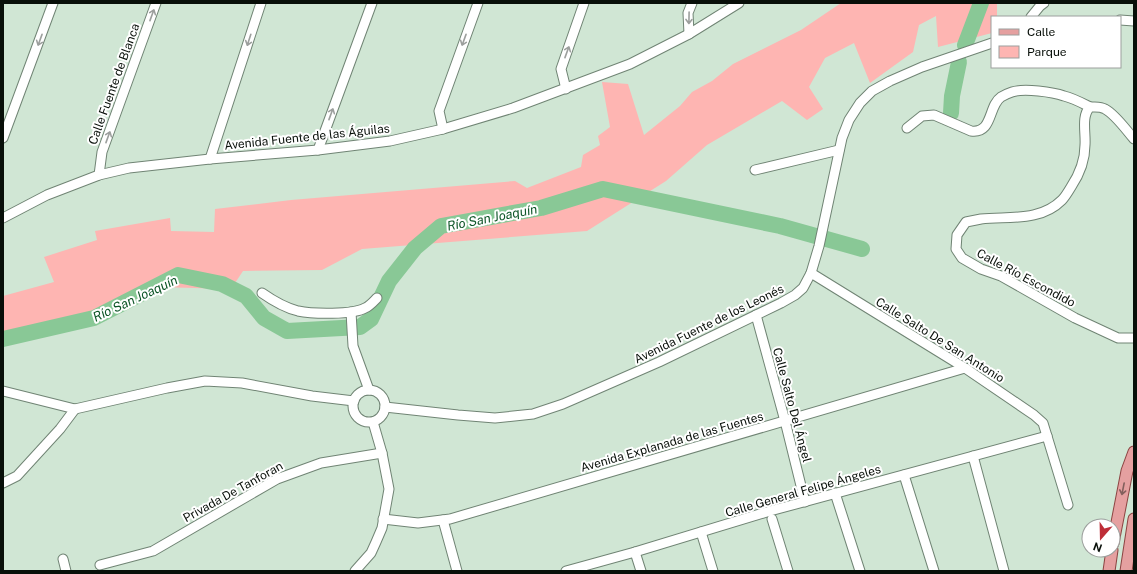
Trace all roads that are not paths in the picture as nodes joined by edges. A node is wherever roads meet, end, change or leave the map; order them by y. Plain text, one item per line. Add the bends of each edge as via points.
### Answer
1 (54, 3) edge
2 (156, 3) edge
3 (261, 3) edge
4 (372, 3) edge
5 (478, 3) edge
6 (584, 3) edge
7 (692, 3) edge
8 (740, 3) edge
9 (1044, 3) edge
10 (1032, 16) edge
11 (1121, 20) edge
12 (1134, 21) edge
13 (688, 34) junction
14 (991, 43) edge
15 (566, 89) junction
16 (1090, 107) junction
17 (907, 128) dead end
18 (443, 129) junction
19 (3, 138) edge
20 (1134, 139) edge
21 (318, 150) junction
22 (839, 150) junction
23 (210, 159) junction
24 (755, 170) dead end
25 (99, 175) junction
26 (3, 218) edge
27 (811, 273) junction
28 (262, 293) dead end
29 (377, 298) dead end
30 (351, 312) junction
31 (756, 315) junction
32 (1134, 338) edge
33 (965, 368) junction
34 (368, 390) junction
35 (3, 391) edge
36 (354, 401) junction
37 (385, 406) junction
38 (75, 408) junction
39 (785, 421) junction
40 (373, 422) junction
41 (1047, 436) junction
42 (1134, 452) edge
43 (382, 453) junction
44 (973, 456) junction
45 (904, 475) junction
46 (3, 483) edge
47 (835, 494) junction
48 (805, 502) junction
49 (1068, 505) dead end
50 (1118, 518) edge
51 (384, 519) junction
52 (772, 519) dead end
53 (443, 520) junction
54 (1134, 524) edge
55 (701, 532) junction
56 (635, 552) junction
57 (1111, 558) edge
58 (63, 559) dead end
59 (100, 565) dead end
60 (66, 571) edge
61 (355, 571) edge
62 (457, 571) edge
63 (566, 571) edge
64 (641, 571) edge
65 (713, 571) edge
66 (788, 571) edge
67 (860, 571) edge
68 (934, 571) edge
69 (1004, 571) edge
70 (1109, 571) edge
71 (1126, 571) edge

1 -> 19 street
25 -> 2 street, Calle Fuente de Blanca via 102,152
3 -> 23 street
21 -> 4 street
5 -> 18 street via 439,111
15 -> 6 street via 560,69
7 -> 13 street via 688,13
8 - 13 street, Avenida Fuente de las Águilas
9 - 10 street
11 - 12 street
13 - 15 street, Avenida Fuente de las Águilas via 630,64
14 - 22 street, Avenida Fuente de los Leonés via 922,67 890,80 872,91 849,120
15 - 18 street, Avenida Fuente de las Águilas
16 - 17 street via 1064,96 1026,90 1012,92 1000,98 987,125 981,130 971,131 934,115 922,116
16 - 20 street via 1098,106 1112,114
16 - 32 street, Calle Río Escondido via 1086,111 1084,121 1086,137 1082,164 1062,200 1048,211 1026,218 980,219 966,222 957,235 956,249 962,258 981,269 1001,276 1075,318 1118,338
18 - 21 street, Avenida Fuente de las Águilas via 390,141
21 - 23 street, Avenida Fuente de las Águilas
22 - 24 street
22 - 27 street, Avenida Fuente de los Leonés
23 - 25 street, Avenida Fuente de las Águilas via 129,168
25 - 26 street, Avenida Fuente de las Águilas via 47,195
27 - 31 street, Avenida Fuente de los Leonés via 803,288 795,295
27 - 33 street, Calle Salto De San Antonio
28 - 30 street via 273,301 297,311
29 - 30 street via 365,308
30 - 34 street via 353,346
31 - 37 street, Avenida Fuente de los Leonés via 653,365 563,404 533,414 495,418
31 - 39 street, Calle Salto Del Ángel
33 - 39 street, Avenida Explanada de las Fuentes
33 - 41 street, Calle Salto De San Antonio via 1034,415 1043,423
34 - 36 street via 362,392
34 - 37 street via 382,397
35 - 38 street
36 - 38 street via 242,383 205,381
36 - 40 street via 355,414 366,422
37 - 40 street via 382,416
38 - 46 street via 60,429 17,476
39 - 48 street, Calle Salto Del Ángel
39 - 53 street, Avenida Explanada de las Fuentes
40 - 43 street
41 - 44 street, Calle General Felipe Ángeles
41 - 49 street, Calle Salto De San Antonio
42 -> 50 main road via 1127,470
43 - 51 street via 389,489
43 - 59 street, Privada De Tanforan via 321,463 277,479 153,551
44 - 45 street, Calle General Felipe Ángeles
44 - 69 street
45 - 47 street, Calle General Felipe Ángeles
45 - 68 street
47 - 48 street, Calle General Felipe Ángeles
47 - 67 street
48 - 55 street, Calle General Felipe Ángeles
51 - 53 street, Avenida Explanada de las Fuentes via 418,523
51 - 61 street via 371,553
52 - 66 street
53 - 62 street
54 - 71 main road
55 - 56 street, Calle General Felipe Ángeles
55 - 65 street
56 - 63 street, Calle General Felipe Ángeles
56 - 64 street
57 - 70 main road
58 - 60 street

